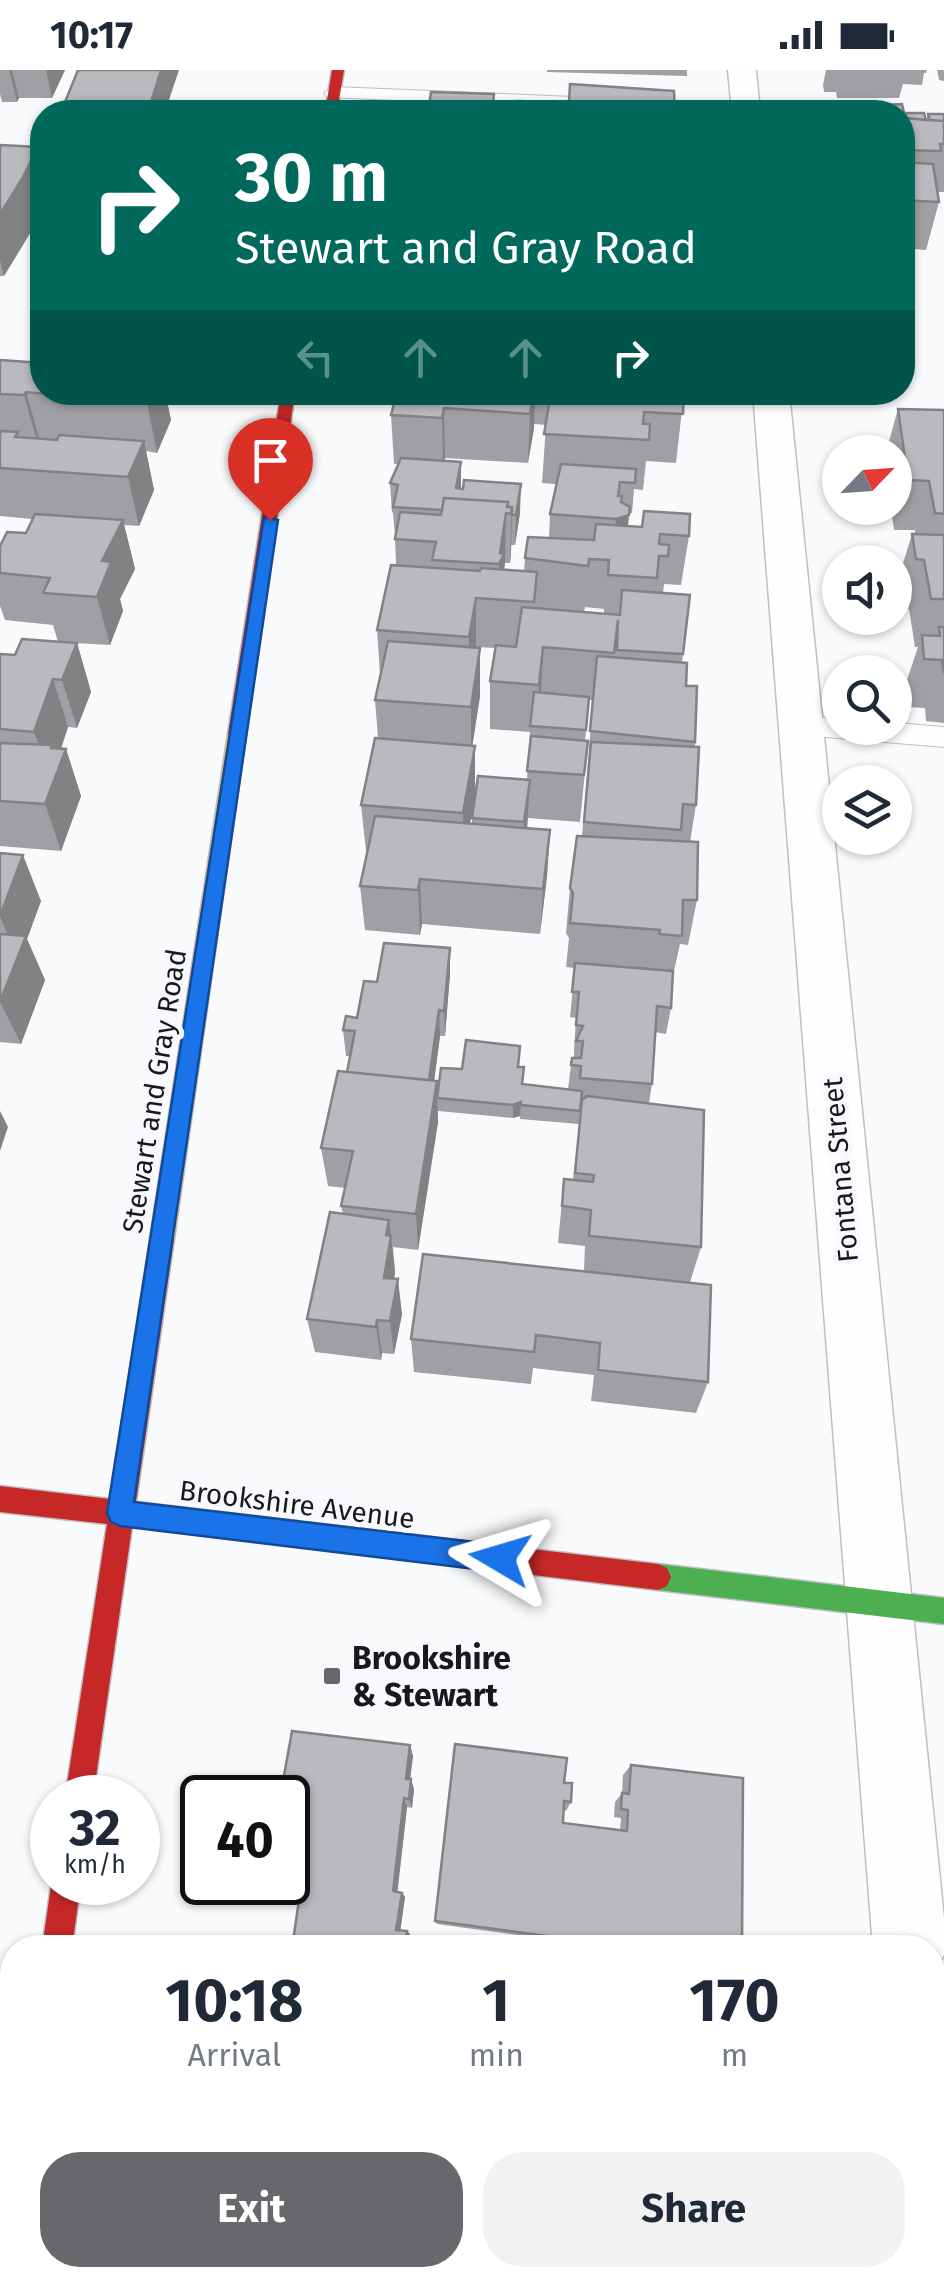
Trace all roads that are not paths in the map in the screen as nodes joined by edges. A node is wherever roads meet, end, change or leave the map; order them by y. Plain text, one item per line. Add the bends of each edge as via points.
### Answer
1 (742, 70) edge
2 (334, 92) edge
3 (599, 100) edge
4 (744, 100) edge
5 (286, 405) edge
6 (772, 405) edge
7 (800, 727) junction
8 (944, 737) edge
9 (0, 1499) edge
10 (120, 1513) junction
11 (879, 1604) junction
12 (944, 1611) edge
13 (81, 1775) edge
14 (63, 1905) edge
15 (59, 1935) edge
16 (909, 1935) edge

1 - 4 street
2 - 3 lane via 480,91
5 - 10 main road, Stewart and Gray Road
6 - 7 street, Fontana Street
7 - 8 lane
7 - 11 street, Fontana Street
9 - 10 main road, Brookshire Avenue
10 - 11 main road, Brookshire Avenue
10 - 13 main road, Stewart and Gray Road
11 - 12 main road, Brookshire Avenue
11 - 16 street, Fontana Street
14 - 15 main road

